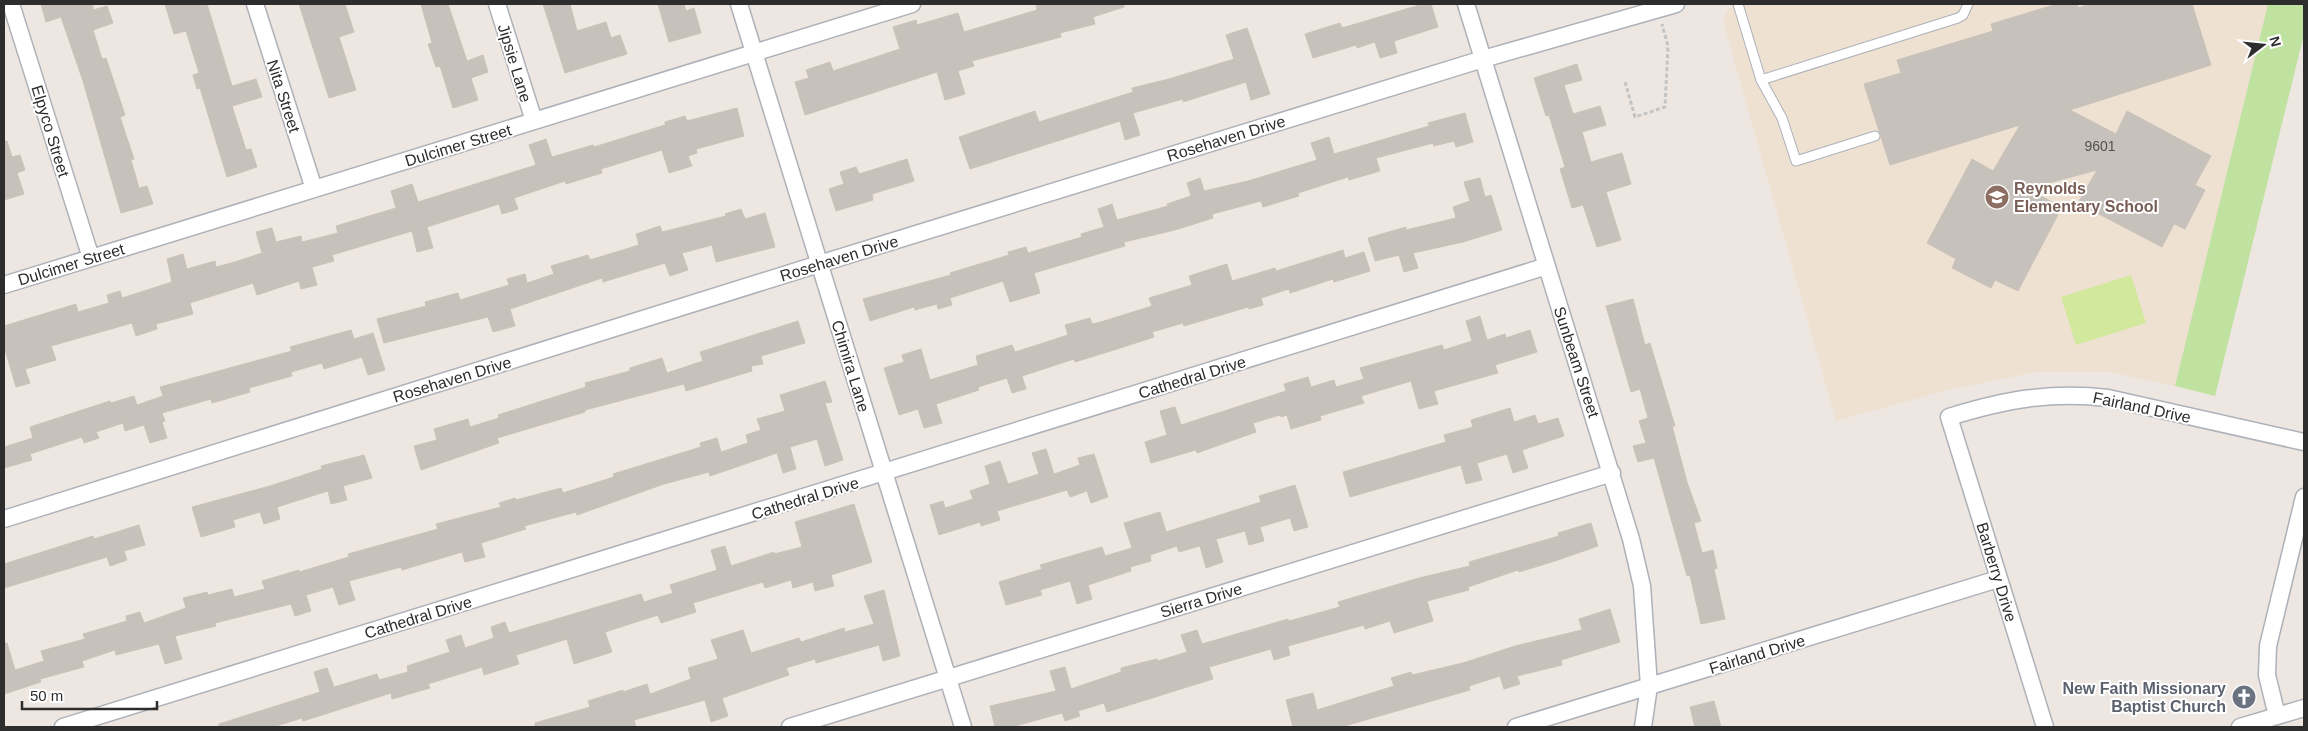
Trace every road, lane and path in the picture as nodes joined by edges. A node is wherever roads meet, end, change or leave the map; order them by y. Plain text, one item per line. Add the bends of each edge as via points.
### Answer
1 (11, 4) edge
2 (255, 4) edge
3 (497, 4) edge
4 (739, 4) edge
5 (912, 4) edge
6 (1466, 4) edge
7 (1676, 4) edge
8 (1738, 4) edge
9 (1968, 4) edge
10 (1658, 9) junction
11 (755, 53) junction
12 (1483, 59) junction
13 (1761, 80) junction
14 (1625, 82) dead end
15 (534, 122) junction
16 (1875, 136) dead end
17 (314, 189) junction
18 (90, 258) junction
19 (819, 264) junction
20 (1547, 266) junction
21 (4, 285) edge
22 (1949, 417) joint
23 (2304, 442) edge
24 (884, 473) junction
25 (1612, 473) junction
26 (2304, 497) edge
27 (4, 520) edge
28 (1998, 579) junction
29 (948, 679) junction
30 (1649, 686) junction
31 (2304, 708) edge
32 (2277, 716) junction
33 (63, 727) edge
34 (790, 727) edge
35 (963, 727) edge
36 (1516, 727) edge
37 (1642, 727) edge
38 (2045, 727) edge
39 (2240, 727) edge

1 - 18 street, Elpyco Street
2 - 17 street, Nita Street
3 - 15 street, Jipsie Lane
4 - 11 street, Chimira Lane
5 - 11 street, Dulcimer Street
6 - 12 street, Sunbeam Street
7 - 10 street, Rosehaven Drive
8 - 13 lane
9 - 13 lane via 1958,18
10 - 12 street, Rosehaven Drive
10 - 14 path via 1668,46 1665,107 1635,117
11 - 15 street, Dulcimer Street
11 - 19 street, Chimira Lane
12 - 19 street, Rosehaven Drive
12 - 20 street, Sunbeam Street
13 - 16 lane via 1782,118 1796,161
15 - 17 street, Dulcimer Street
17 - 18 street, Dulcimer Street
18 - 21 street, Dulcimer Street
19 - 24 street, Chimira Lane
19 - 27 street, Rosehaven Drive
20 - 24 street, Cathedral Drive
20 - 25 street, Sunbeam Street
22 - 23 street, Fairland Drive via 2012,400 2083,395
22 - 28 street, Barberry Drive
24 - 29 street, Chimira Lane
24 - 33 street, Cathedral Drive
25 - 29 street, Sierra Drive
25 - 30 street, Sunbeam Street via 1642,586
26 - 32 street via 2268,646 2266,675
28 - 30 street, Fairland Drive
28 - 38 street, Barberry Drive
29 - 34 street, Sierra Drive
29 - 35 street, Chimira Lane
30 - 36 street, Fairland Drive
30 - 37 street, Sunbeam Street
31 - 32 street
32 - 39 street

